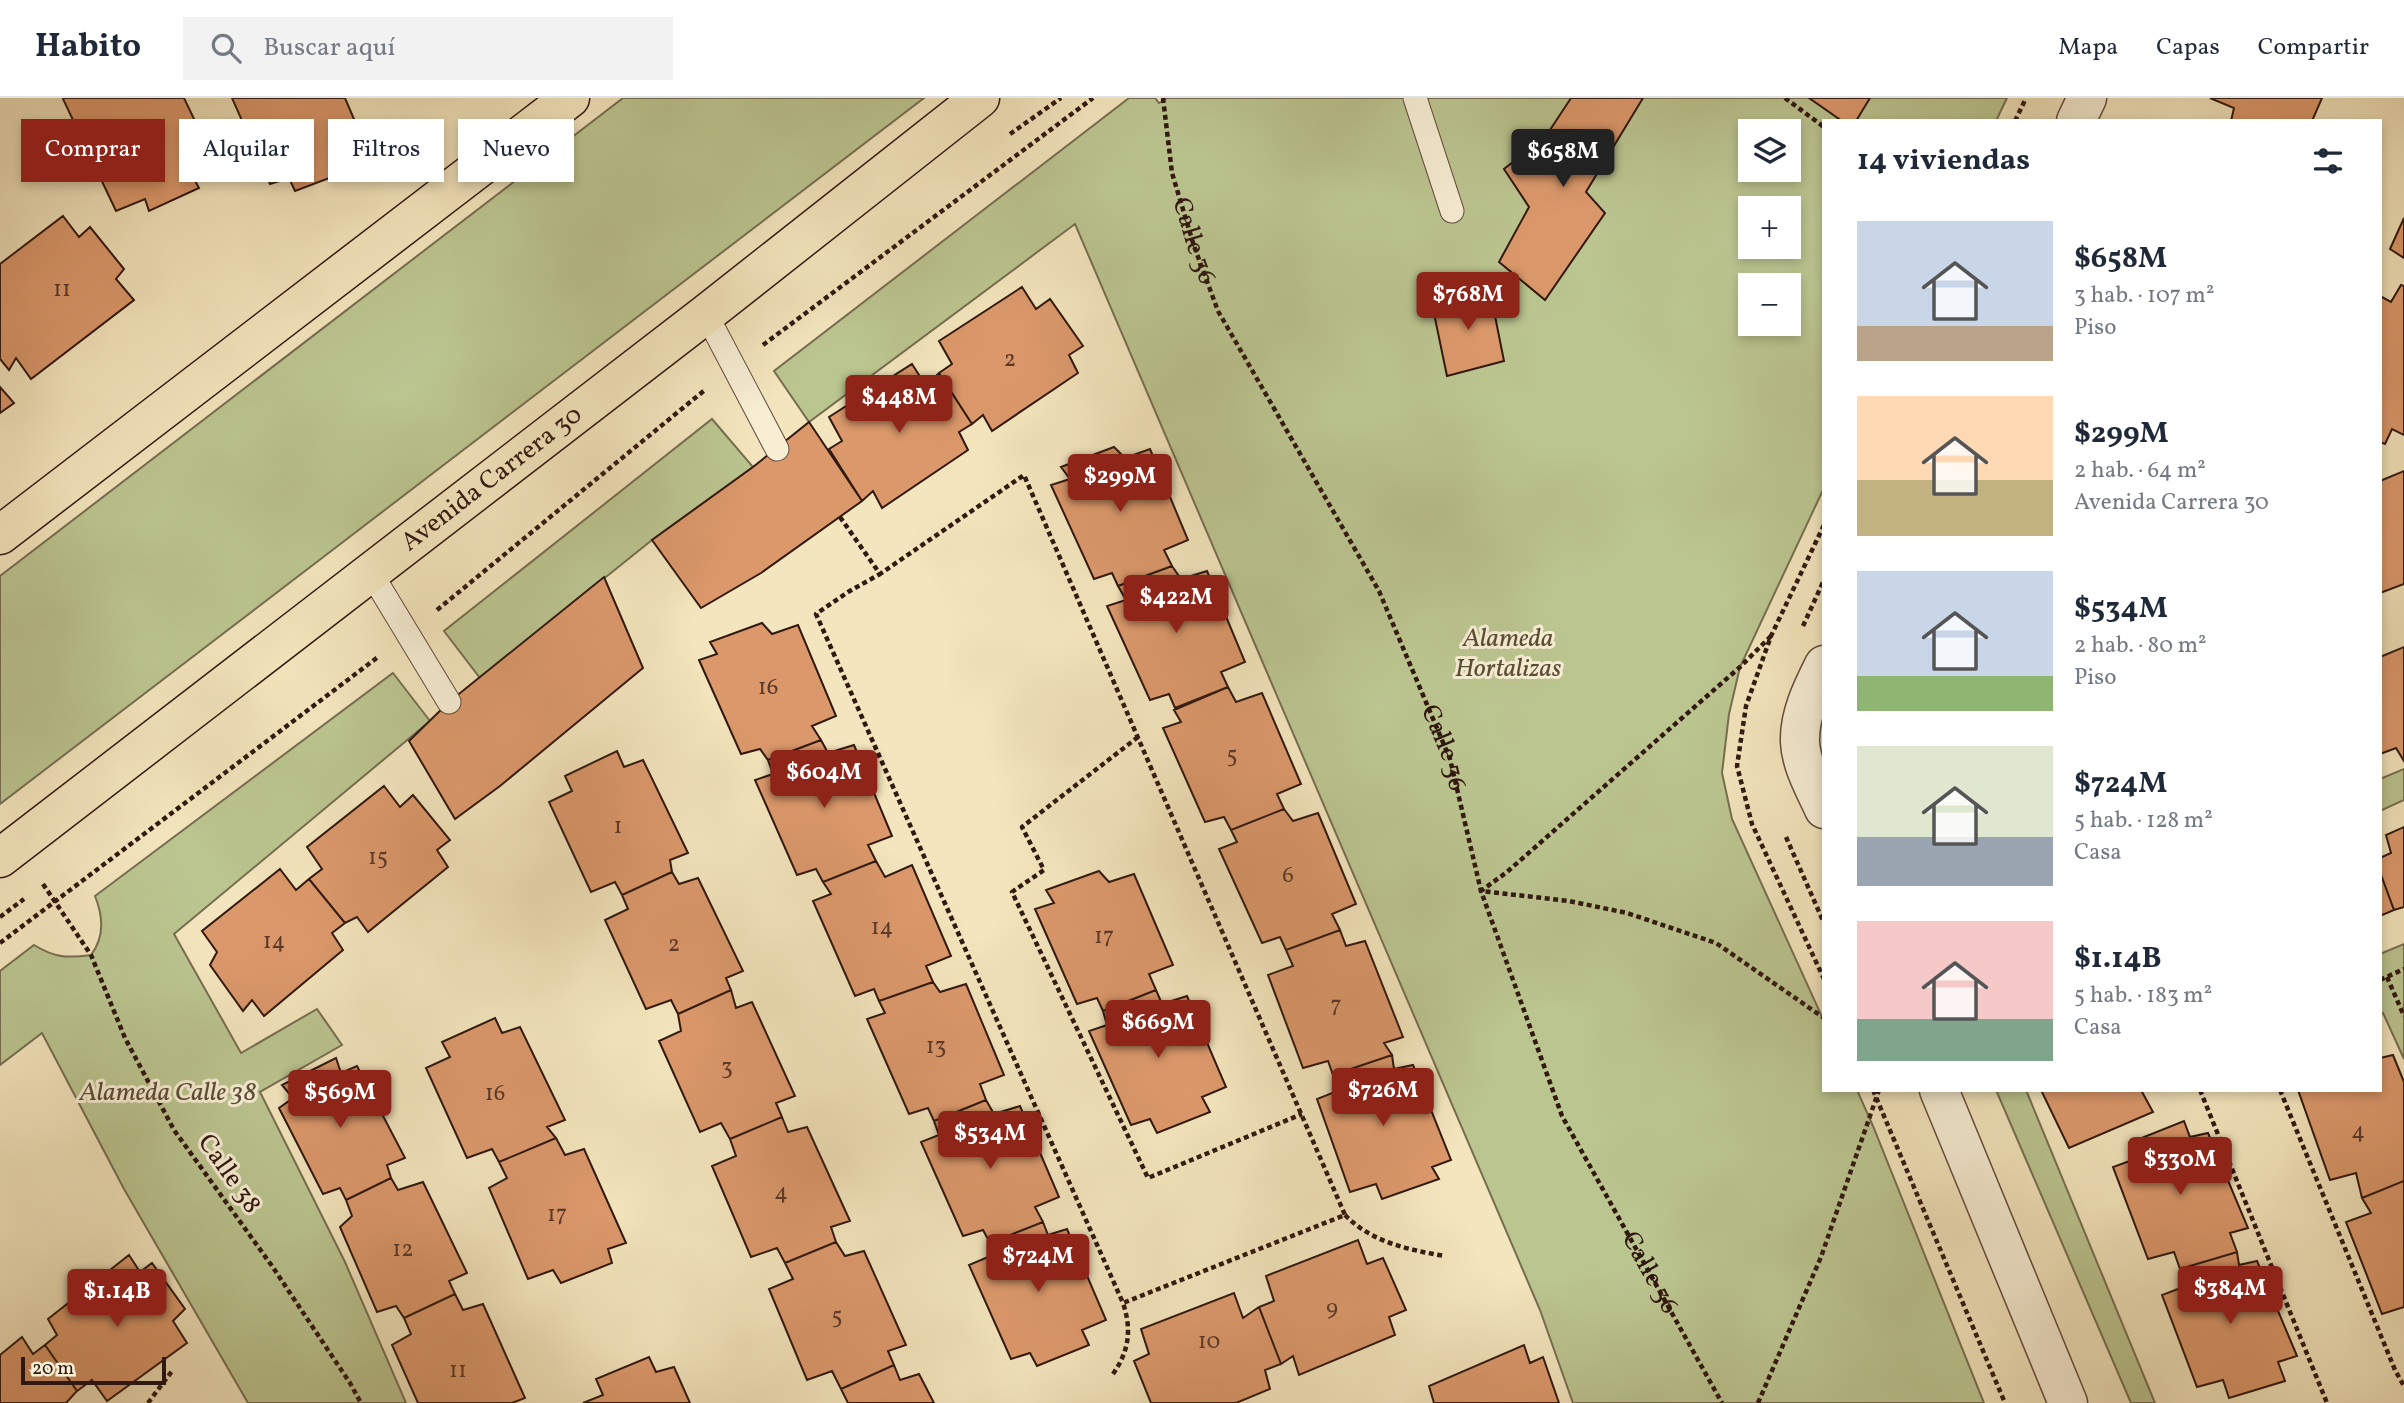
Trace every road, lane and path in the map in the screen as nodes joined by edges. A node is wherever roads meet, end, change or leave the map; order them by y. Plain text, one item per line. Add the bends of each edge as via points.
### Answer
1 (570, 98) edge
2 (980, 98) edge
3 (1093, 98) edge
4 (1163, 98) edge
5 (1415, 98) edge
6 (1785, 98) edge
7 (2026, 98) edge
8 (2087, 98) edge
9 (2016, 119) edge
10 (2077, 119) edge
11 (1822, 126) edge
12 (1452, 211) dead end
13 (706, 314) junction
14 (734, 366) junction
15 (777, 449) dead end
16 (840, 517) dead end
17 (0, 535) edge
18 (371, 573) junction
19 (880, 575) junction
20 (408, 634) junction
21 (1771, 636) dead end
22 (1822, 670) edge
23 (449, 702) dead end
24 (1138, 737) junction
25 (1822, 804) edge
26 (0, 858) edge
27 (43, 884) dead end
28 (1481, 891) junction
29 (54, 900) junction
30 (0, 943) edge
31 (2404, 969) edge
32 (2387, 977) junction
33 (2382, 979) edge
34 (1822, 1016) edge
35 (2404, 1016) edge
36 (1874, 1092) edge
37 (1878, 1092) edge
38 (1940, 1092) edge
39 (2201, 1092) edge
40 (2281, 1092) edge
41 (1876, 1098) junction
42 (1302, 1114) junction
43 (1345, 1215) junction
44 (1445, 1256) dead end
45 (1123, 1303) junction
46 (172, 1371) dead end
47 (1113, 1374) dead end
48 (2404, 1386) edge
49 (148, 1403) edge
50 (361, 1403) edge
51 (1722, 1403) edge
52 (1758, 1403) edge
53 (2004, 1403) edge
54 (2068, 1403) edge
55 (2327, 1403) edge

1 - 17 main road
2 - 13 main road, Avenida Carrera 30
3 - 14 path
4 - 28 path, Calle 36 via 1172,173 1218,311 1379,591 1450,759
5 - 12 lane
6 - 11 path
7 - 9 path
8 - 10 street
13 - 14 lane
13 - 18 main road, Avenida Carrera 30
14 - 15 lane
14 - 20 path
16 - 19 path
18 - 20 lane
18 - 26 main road, Avenida Carrera 30
19 - 24 path via 1024,475
19 - 45 path via 816,614
20 - 23 lane
20 - 29 path
21 - 28 path
22 - 25 street via 1802,719 1800,743
24 - 42 path
24 - 42 path via 1022,827 1044,870 1012,892 1148,1178
27 - 29 path, Calle 38
28 - 34 path via 1627,913 1716,943
28 - 51 path, Calle 36 via 1562,1116
29 - 30 path
29 - 50 path, Calle 38 via 91,955 125,1038 174,1130 272,1266
31 - 32 path
32 - 33 path
32 - 35 path
36 - 41 path
37 - 41 path
38 - 54 street
39 - 55 path
40 - 48 path
41 - 52 path via 1821,1257
41 - 53 path
42 - 43 path
43 - 44 path via 1383,1241
43 - 45 path
45 - 47 path via 1128,1336
46 - 49 path

